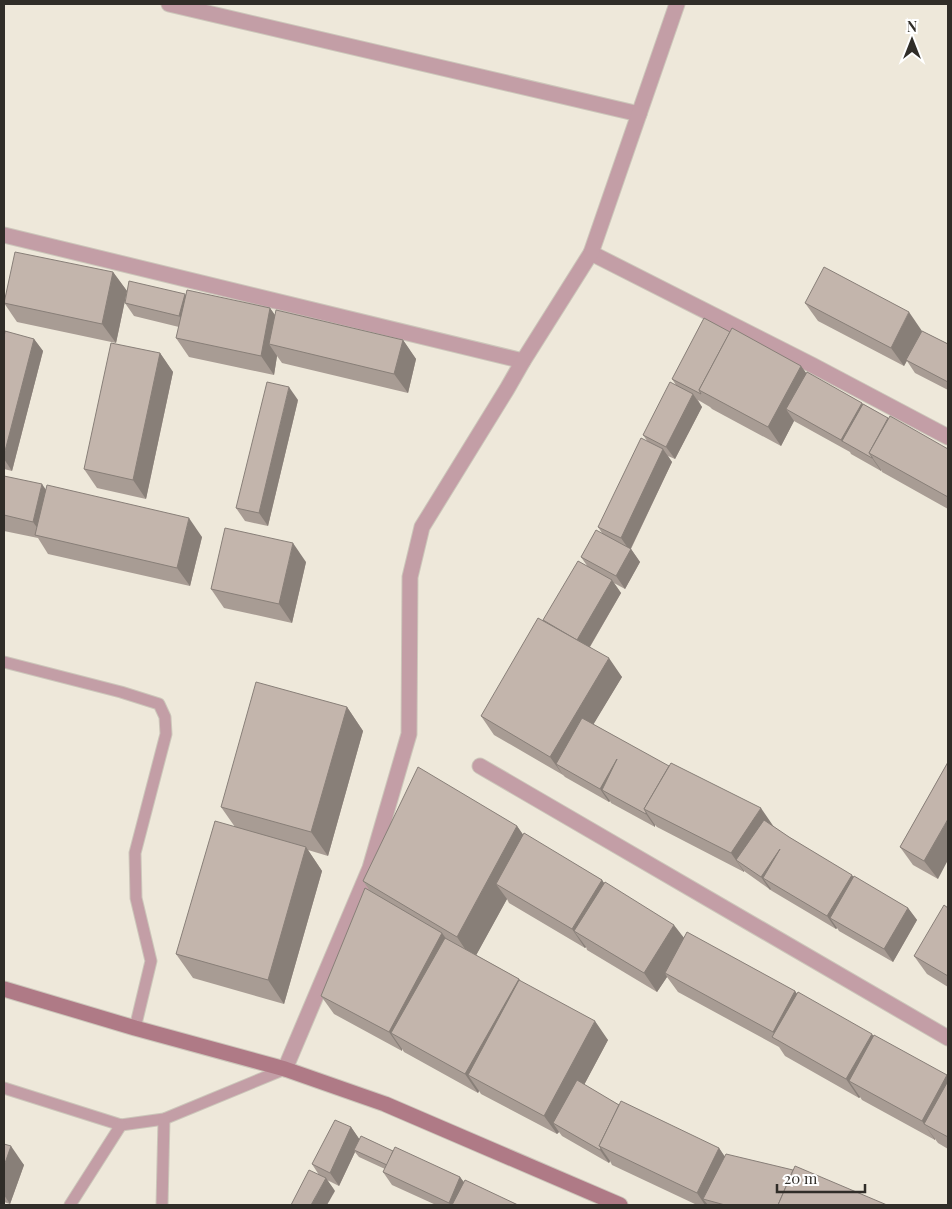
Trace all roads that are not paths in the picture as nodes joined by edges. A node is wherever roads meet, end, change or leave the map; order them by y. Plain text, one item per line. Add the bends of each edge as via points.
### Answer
1 (169, 4) edge
2 (677, 4) edge
3 (639, 114) junction
4 (4, 235) edge
5 (591, 253) junction
6 (522, 361) junction
7 (948, 437) edge
8 (4, 662) edge
9 (480, 766) dead end
10 (4, 989) edge
11 (135, 1028) junction
12 (948, 1038) edge
13 (285, 1069) junction
14 (4, 1088) edge
15 (164, 1119) junction
16 (121, 1125) junction
17 (70, 1205) edge
18 (162, 1205) edge
19 (620, 1205) edge

1 - 3 street
2 - 3 street
3 - 5 street
4 - 6 street
5 - 6 street
5 - 7 street via 812,364
6 - 13 street via 422,527 410,577 409,734 370,868
8 - 11 lane via 159,704 165,717 166,734 135,853 136,898 151,961
9 - 12 street
10 - 11 main road
11 - 13 main road
13 - 15 lane
13 - 19 main road via 385,1104
14 - 16 lane
15 - 16 lane
15 - 18 lane
16 - 17 lane

